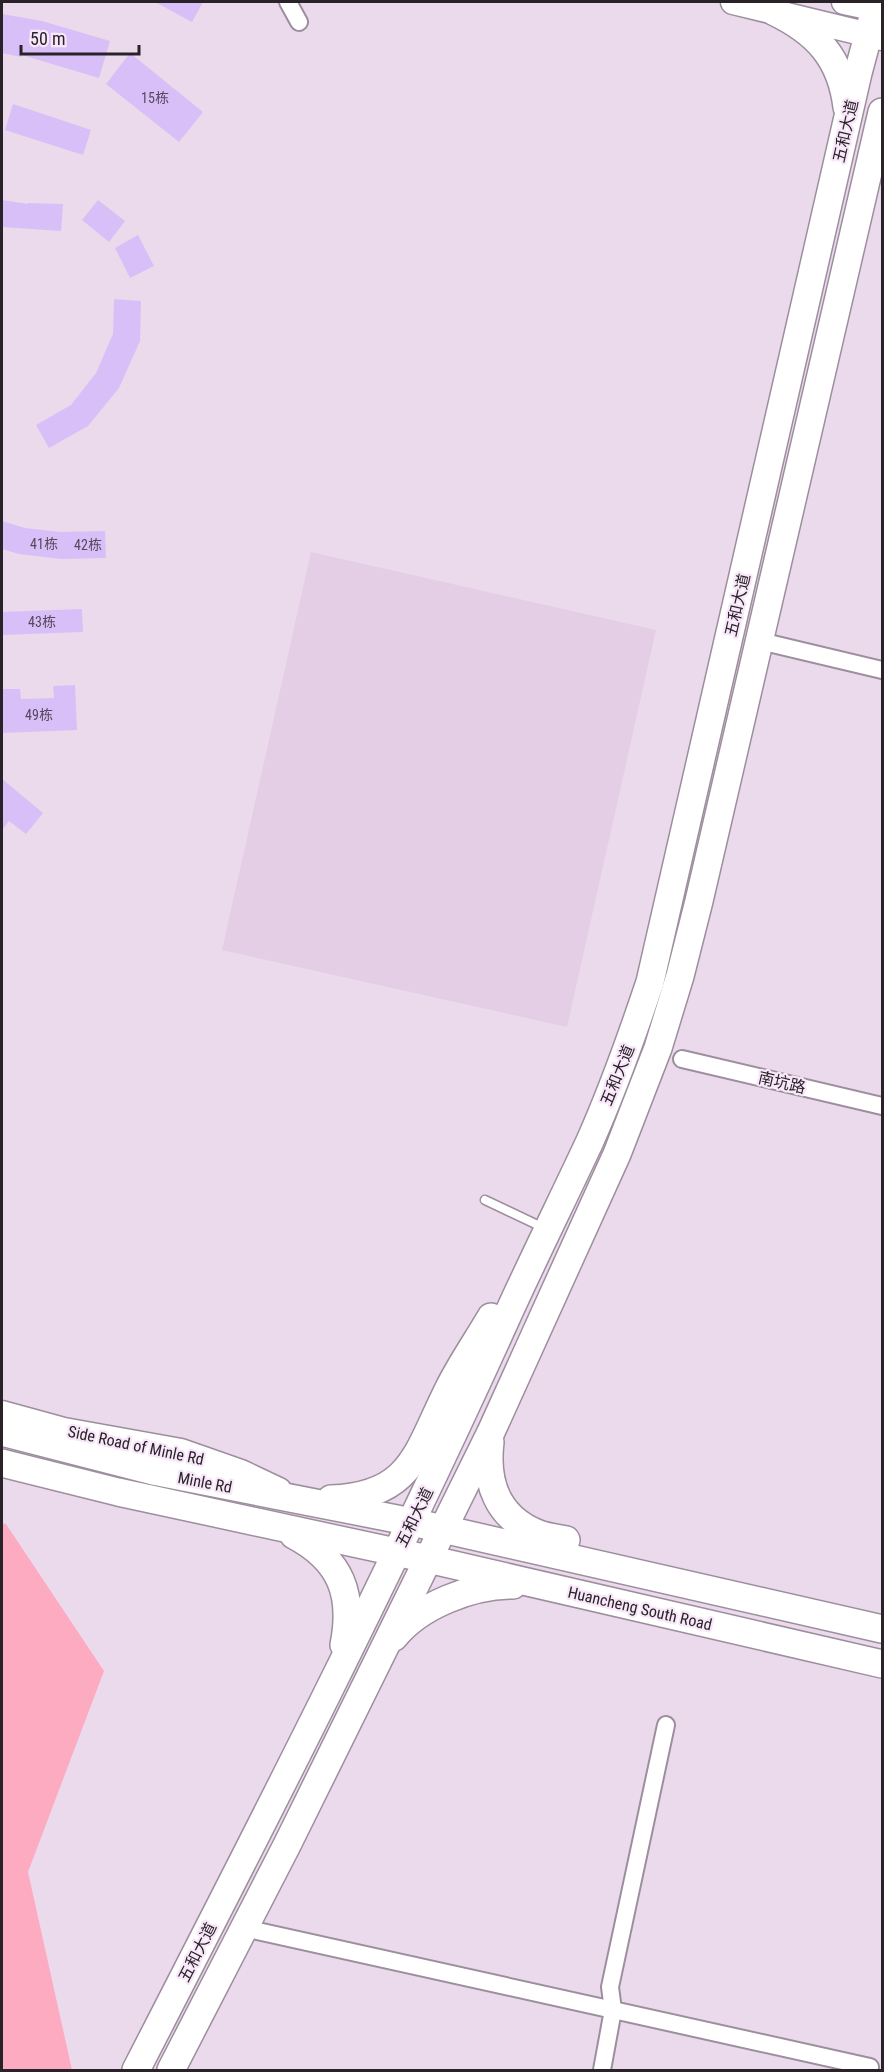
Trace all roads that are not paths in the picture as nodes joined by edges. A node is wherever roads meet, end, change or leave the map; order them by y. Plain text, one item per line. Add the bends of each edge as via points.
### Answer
1 (288, 2) edge
2 (733, 2) edge
3 (844, 2) edge
4 (773, 11) junction
5 (877, 19) edge
6 (298, 22) dead end
7 (882, 112) edge
8 (846, 129) junction
9 (878, 138) edge
10 (760, 641) junction
11 (882, 670) edge
12 (682, 1059) dead end
13 (882, 1106) edge
14 (485, 1200) dead end
15 (546, 1230) junction
16 (2, 1413) edge
17 (2, 1432) edge
18 (491, 1432) junction
19 (2, 1462) edge
20 (300, 1500) junction
21 (411, 1522) junction
22 (277, 1526) junction
23 (443, 1529) junction
24 (397, 1552) junction
25 (428, 1559) junction
26 (665, 1580) junction
27 (540, 1585) junction
28 (657, 1612) junction
29 (882, 1629) edge
30 (382, 1652) junction
31 (882, 1664) edge
32 (336, 1676) junction
33 (666, 1725) dead end
34 (244, 1928) junction
35 (613, 2010) junction
36 (136, 2070) edge
37 (171, 2070) edge
38 (602, 2070) edge
39 (869, 2070) edge

1 - 6 street
2 - 4 main road
3 - 5 main road
4 - 5 main road
4 - 8 main road via 804,27 834,61 845,92
5 - 8 main road, 五和大道
7 - 9 main road, 五和大道
8 - 15 main road, 五和大道 via 650,982 591,1139
9 - 10 main road, 五和大道
10 - 11 street
10 - 18 main road, 五和大道 via 683,965 658,1048 617,1154
12 - 13 street, 南坑路
14 - 15 lane
15 - 20 main road via 461,1365 408,1468 384,1488 368,1494
15 - 21 main road, 五和大道
16 - 20 main road, Side Road of Minle Rd via 64,1430 100,1432 191,1455 241,1472
17 - 20 main road, Minle Rd via 153,1471
18 - 23 main road, 五和大道
18 - 26 main road via 490,1484 500,1504 516,1521 538,1533 594,1547
19 - 22 main road, Minle Rd via 117,1492
20 - 21 main road, Minle Rd
21 - 23 main road, Huancheng South Road
21 - 24 main road, 五和大道
22 - 24 main road, Minle Rd
22 - 32 main road via 319,1551 340,1577 348,1619
23 - 25 main road, 五和大道
23 - 26 main road, Huancheng South Road
24 - 25 main road, Huancheng South Road
24 - 32 main road, 五和大道
25 - 27 main road, Huancheng South Road
25 - 30 main road, 五和大道
26 - 28 main road
26 - 29 main road, Huancheng South Road
27 - 28 main road, Huancheng South Road
27 - 30 main road via 505,1585 471,1591 445,1602 402,1628
28 - 31 main road, Huancheng South Road
30 - 34 main road, 五和大道
32 - 36 main road, 五和大道
33 - 35 street via 610,1987
34 - 35 street
34 - 37 main road, 五和大道
35 - 38 street
35 - 39 street via 870,2067

